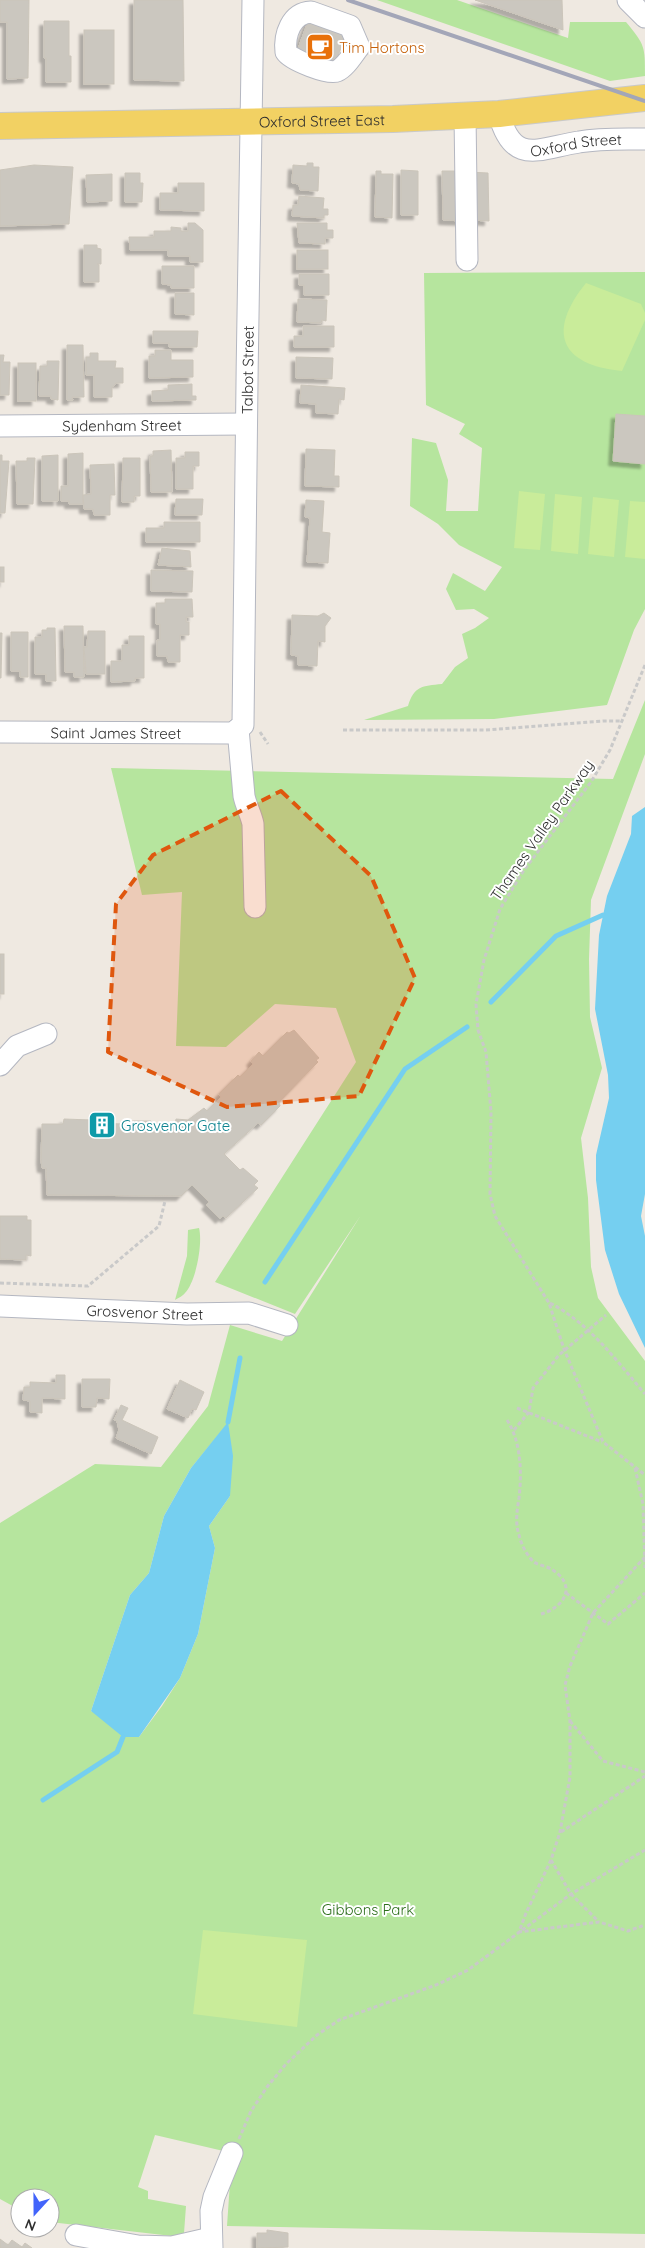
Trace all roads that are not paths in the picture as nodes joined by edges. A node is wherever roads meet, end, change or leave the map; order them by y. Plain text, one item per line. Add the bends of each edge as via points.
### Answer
1 (253, 0) edge
2 (628, 0) edge
3 (645, 17) edge
4 (645, 98) edge
5 (498, 114) junction
6 (465, 115) junction
7 (252, 122) junction
8 (0, 126) edge
9 (645, 139) edge
10 (467, 260) dead end
11 (246, 424) junction
12 (0, 426) edge
13 (242, 729) junction
14 (0, 732) edge
15 (255, 907) dead end
16 (46, 1034) dead end
17 (0, 1065) edge
18 (0, 1306) edge
19 (287, 1325) dead end
20 (232, 2153) road end
21 (76, 2235) dead end
22 (212, 2243) edge

1 - 7 street, Talbot Street
2 - 3 street
4 - 5 main road, Oxford Street East
5 - 6 main road, Oxford Street East
5 - 9 street, Oxford Street via 511,141 532,151 596,140
6 - 7 main road, Oxford Street East
6 - 10 street
7 - 8 main road, Oxford Street East
7 - 11 street, Talbot Street
11 - 12 street, Sydenham Street
11 - 13 street, Talbot Street
13 - 14 street, Saint James Street
13 - 15 street via 246,804 253,824
16 - 17 street via 17,1046
18 - 19 street, Grosvenor Street via 187,1314 249,1313
20 - 22 street via 214,2197
21 - 22 street via 138,2246

